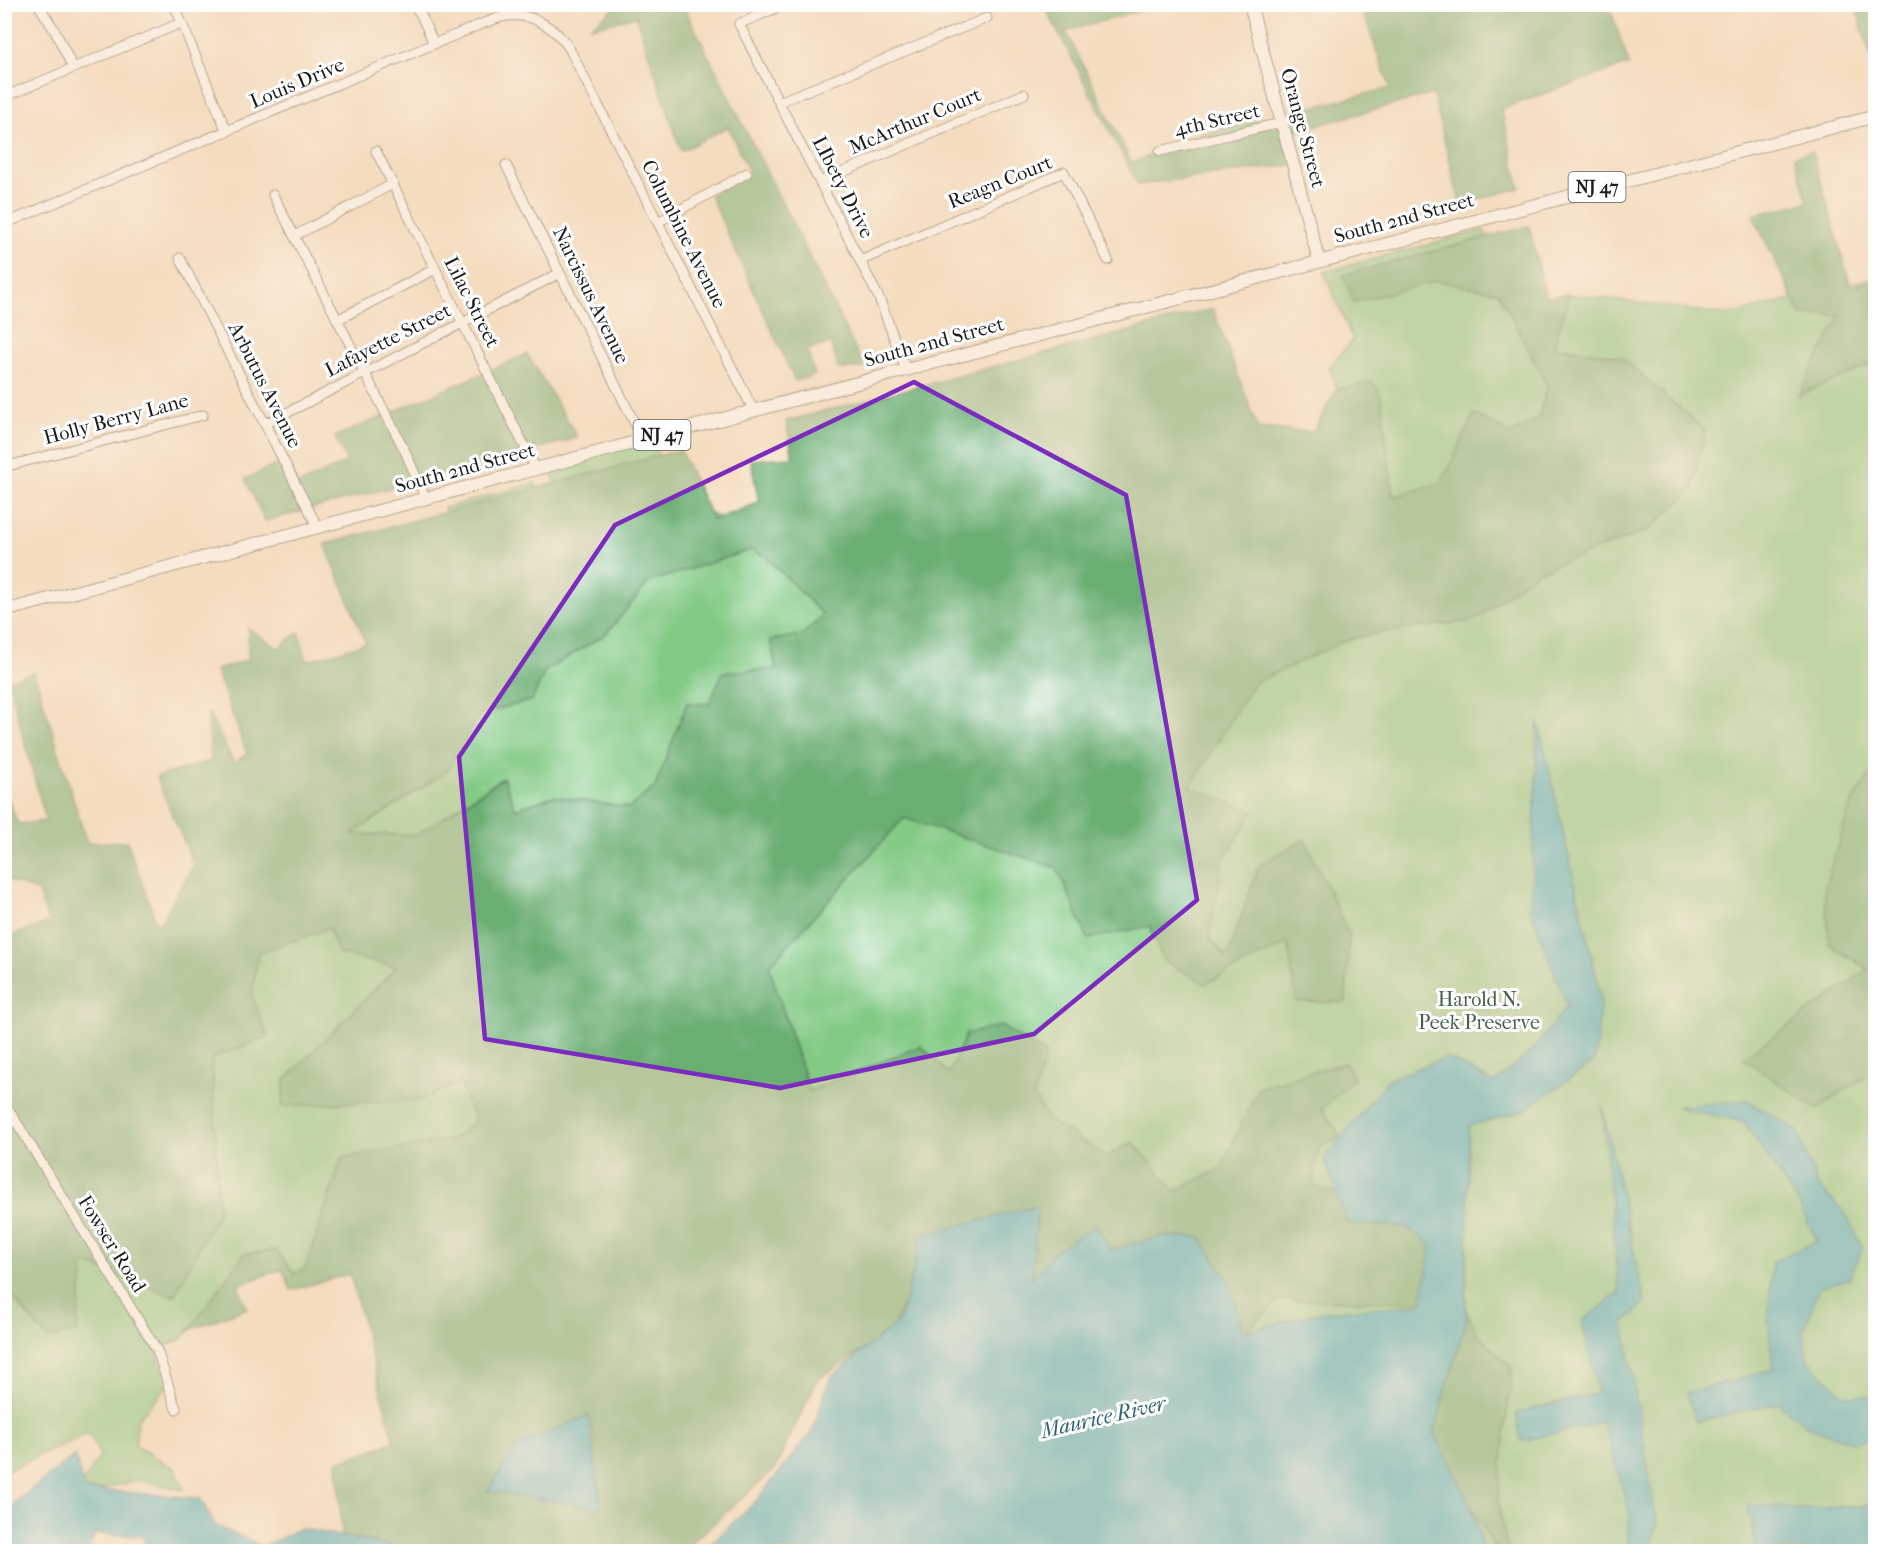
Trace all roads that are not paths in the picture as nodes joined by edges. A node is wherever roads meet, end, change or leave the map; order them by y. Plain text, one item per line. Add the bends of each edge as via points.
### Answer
1 (38, 4) edge
2 (174, 4) edge
3 (413, 4) edge
4 (786, 4) edge
5 (1250, 4) edge
6 (987, 18) dead end
7 (181, 22) junction
8 (434, 44) junction
9 (73, 68) junction
10 (582, 75) joint
11 (1024, 94) dead end
12 (4, 97) edge
13 (779, 102) junction
14 (1875, 116) edge
15 (1281, 123) junction
16 (227, 132) junction
17 (376, 151) dead end
18 (1160, 151) dead end
19 (506, 165) dead end
20 (747, 173) dead end
21 (820, 182) junction
22 (393, 184) junction
23 (273, 195) dead end
24 (658, 222) junction
25 (4, 224) edge
26 (294, 236) junction
27 (180, 258) dead end
28 (1108, 260) dead end
29 (860, 261) junction
30 (1319, 261) junction
31 (435, 269) junction
32 (560, 273) junction
33 (337, 320) junction
34 (462, 321) junction
35 (906, 370) junction
36 (363, 373) junction
37 (754, 411) junction
38 (203, 415) dead end
39 (265, 424) junction
40 (643, 440) junction
41 (4, 467) edge
42 (536, 469) junction
43 (426, 499) junction
44 (318, 528) junction
45 (4, 611) edge
46 (4, 1102) edge
47 (176, 1410) dead end

1 - 9 street
2 - 7 street
3 - 8 street
4 - 13 street, LIbety Drive via 740,24
5 - 15 main road, Orange Street
6 - 13 street
7 - 9 street
7 - 16 street
8 - 10 street, Louis Drive via 506,16 525,17 551,28 562,38
8 - 16 street, Louis Drive
9 - 12 street
10 - 24 street, Columbine Avenue
11 - 21 street, McArthur Court
13 - 21 street, LIbety Drive
14 - 30 main road, South 2nd Street / NJ 47
15 - 18 street, 4th Street
15 - 30 main road, Orange Street
16 - 25 street, Louis Drive
17 - 22 street, Lilac Street
19 - 32 street, Narcissus Avenue
20 - 24 street
21 - 29 street, LIbety Drive
22 - 26 street
22 - 31 street, Lilac Street
23 - 26 street
24 - 37 street, Columbine Avenue
26 - 33 street
27 - 39 street, Arbutus Avenue
28 - 29 street, Reagn Court via 1064,172
29 - 35 street, LIbety Drive via 879,298
30 - 35 main road, South 2nd Street / NJ 47
31 - 33 street
31 - 34 street, Lilac Street
32 - 34 street, Lafayette Street
32 - 40 street, Narcissus Avenue
33 - 36 street
34 - 36 street, Lafayette Street
34 - 42 street, Lilac Street
35 - 37 main road, South 2nd Street / NJ 47
36 - 39 street, Lafayette Street
36 - 43 street
37 - 40 main road, South 2nd Street / NJ 47
38 - 41 street, Holly Berry Lane
39 - 44 street, Arbutus Avenue
40 - 42 main road, South 2nd Street / NJ 47
42 - 43 main road, South 2nd Street / NJ 47
43 - 44 main road, South 2nd Street / NJ 47
44 - 45 main road, South 2nd Street / NJ 47
46 - 47 street, Fowser Road via 157,1350

